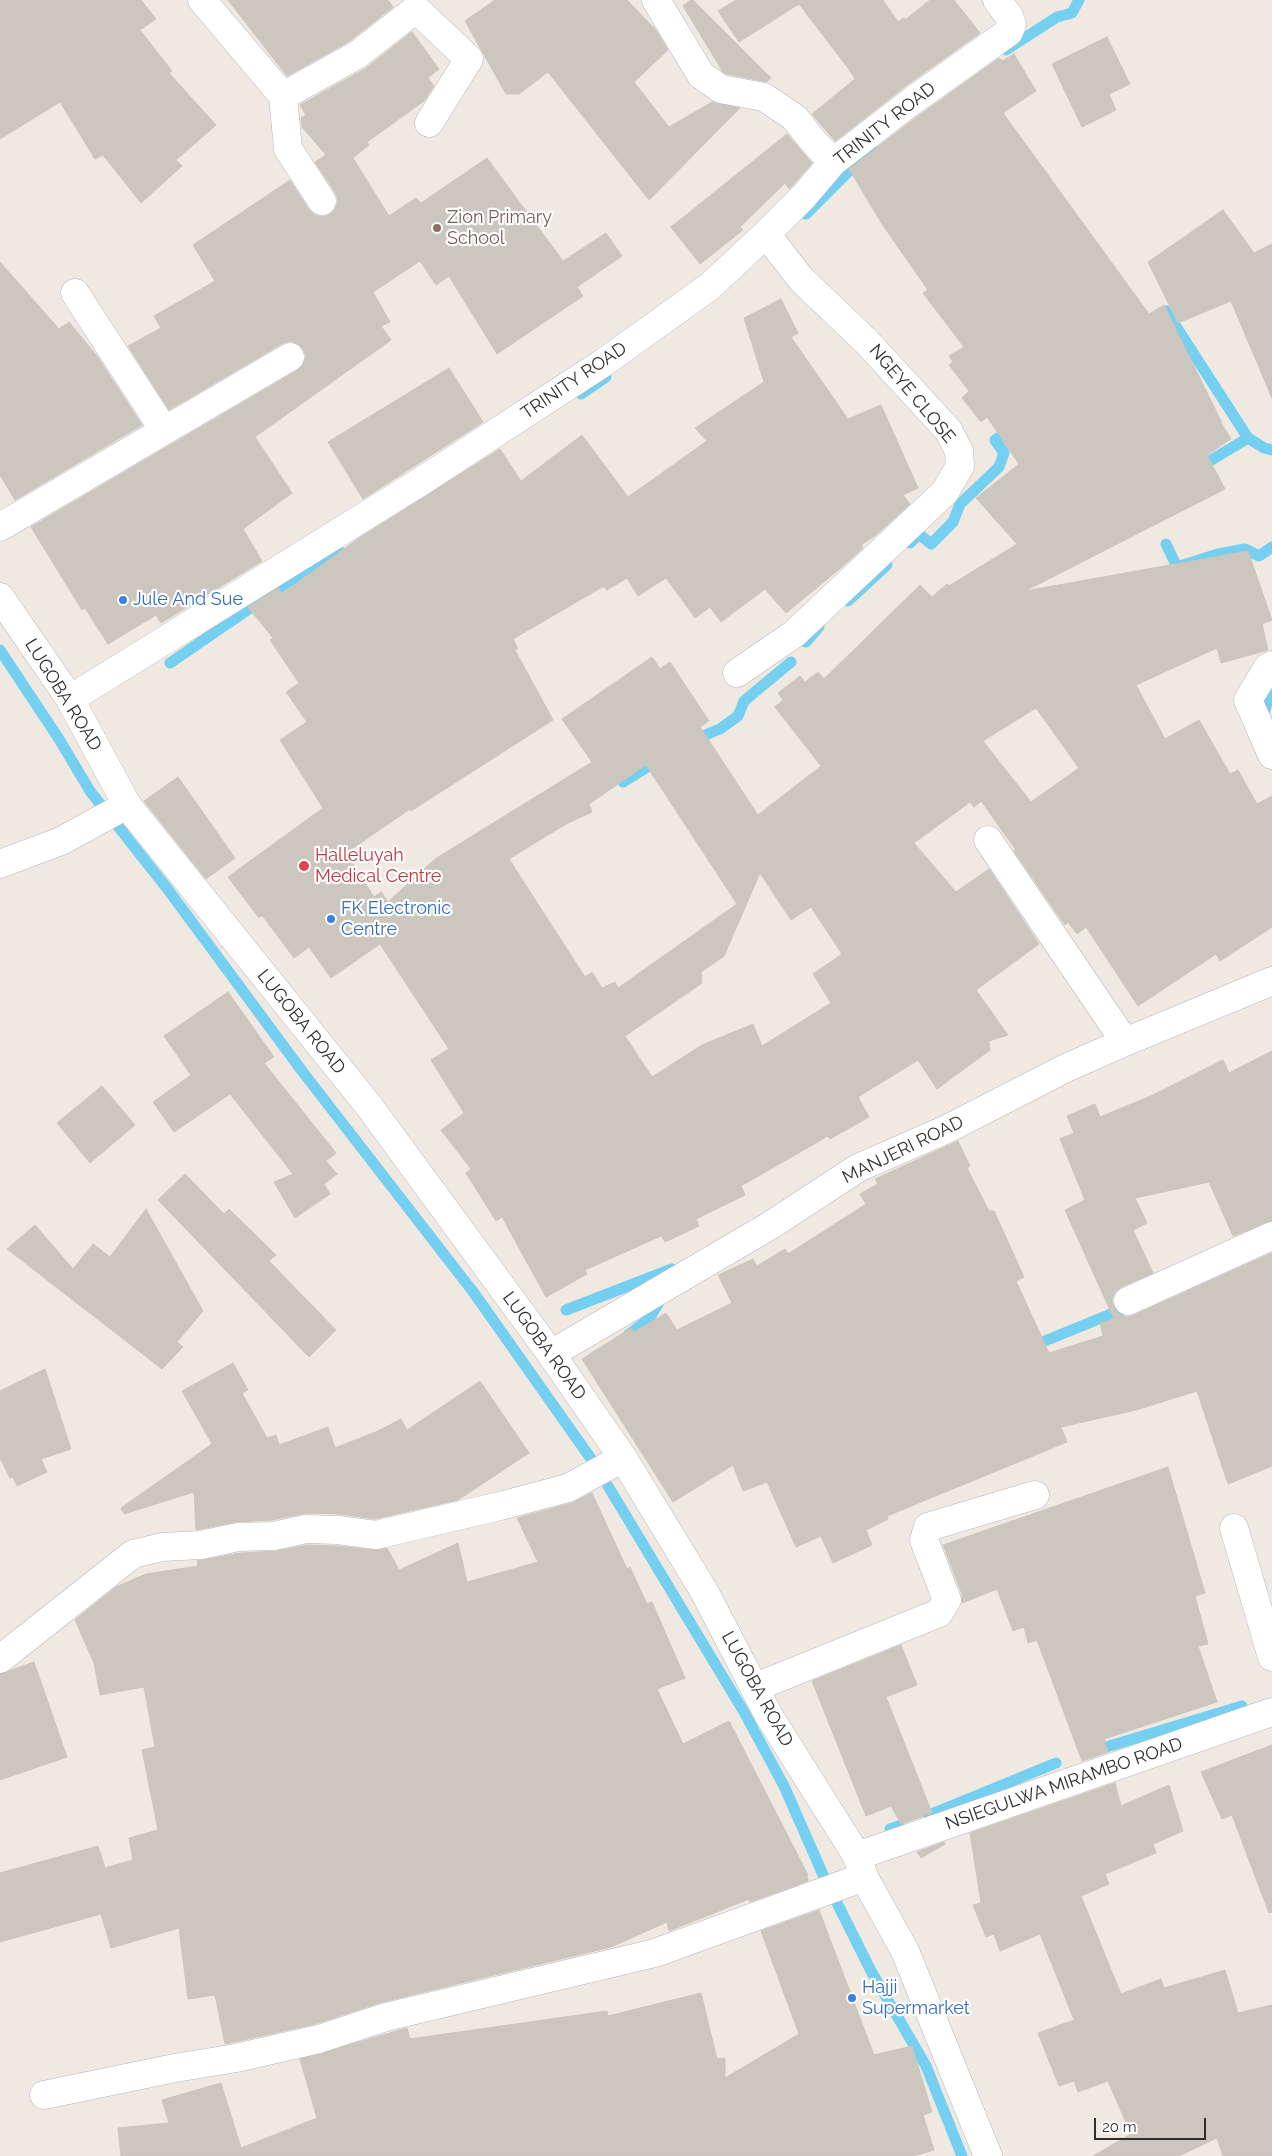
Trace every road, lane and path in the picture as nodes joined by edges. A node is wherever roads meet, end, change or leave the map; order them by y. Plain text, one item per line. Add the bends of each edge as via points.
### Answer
1 (202, 0) edge
2 (656, 0) edge
3 (997, 0) edge
4 (283, 96) junction
5 (429, 123) dead end
6 (833, 162) junction
7 (322, 201) dead end
8 (766, 234) junction
9 (75, 293) dead end
10 (290, 357) dead end
11 (164, 430) junction
12 (0, 527) edge
13 (0, 597) edge
14 (1272, 665) edge
15 (737, 673) dead end
16 (70, 700) junction
17 (1272, 755) edge
18 (127, 805) junction
19 (988, 840) dead end
20 (0, 864) edge
21 (1272, 981) edge
22 (1125, 1042) junction
23 (1272, 1236) edge
24 (1128, 1301) dead end
25 (551, 1354) junction
26 (623, 1458) junction
27 (1035, 1495) dead end
28 (1234, 1528) dead end
29 (1272, 1657) edge
30 (0, 1659) edge
31 (756, 1687) junction
32 (1272, 1712) edge
33 (861, 1867) junction
34 (44, 2095) dead end
35 (988, 2156) edge

1 - 4 street
2 - 6 street via 701,75 721,89 764,97 795,118
3 - 6 street, TRINITY ROAD via 1009,16 1012,24 1009,32
4 - 5 street via 357,55 416,9 469,59
4 - 7 street via 288,149
6 - 8 street, TRINITY ROAD
8 - 15 street, NGEYE CLOSE via 801,278 868,342 948,430 959,451 960,466 945,492 794,634
8 - 16 street, TRINITY ROAD via 709,287 604,363 417,484
9 - 11 street
10 - 11 street
11 - 12 street
13 - 16 street, LUGOBA ROAD
14 - 17 street via 1248,700
16 - 18 street, LUGOBA ROAD
18 - 20 street via 61,842
18 - 25 street, LUGOBA ROAD via 369,1106
19 - 22 street
21 - 22 street, MANJERI ROAD
22 - 25 street, MANJERI ROAD via 1066,1068 947,1129 858,1168 771,1225
23 - 24 street
25 - 26 street, LUGOBA ROAD
26 - 30 street via 568,1488 376,1535 306,1529 274,1536 238,1537 162,1547 134,1554
26 - 31 street, LUGOBA ROAD via 704,1591
27 - 31 street via 928,1527 924,1540 947,1600 939,1613
28 - 29 street
31 - 33 street, LUGOBA ROAD via 770,1716
32 - 33 street, NSIEGULWA MIRAMBO ROAD
33 - 34 street, NSIEGULWA MIRAMBO ROAD via 655,1953 386,2017 320,2039
33 - 35 street, LUGOBA ROAD via 905,1951

